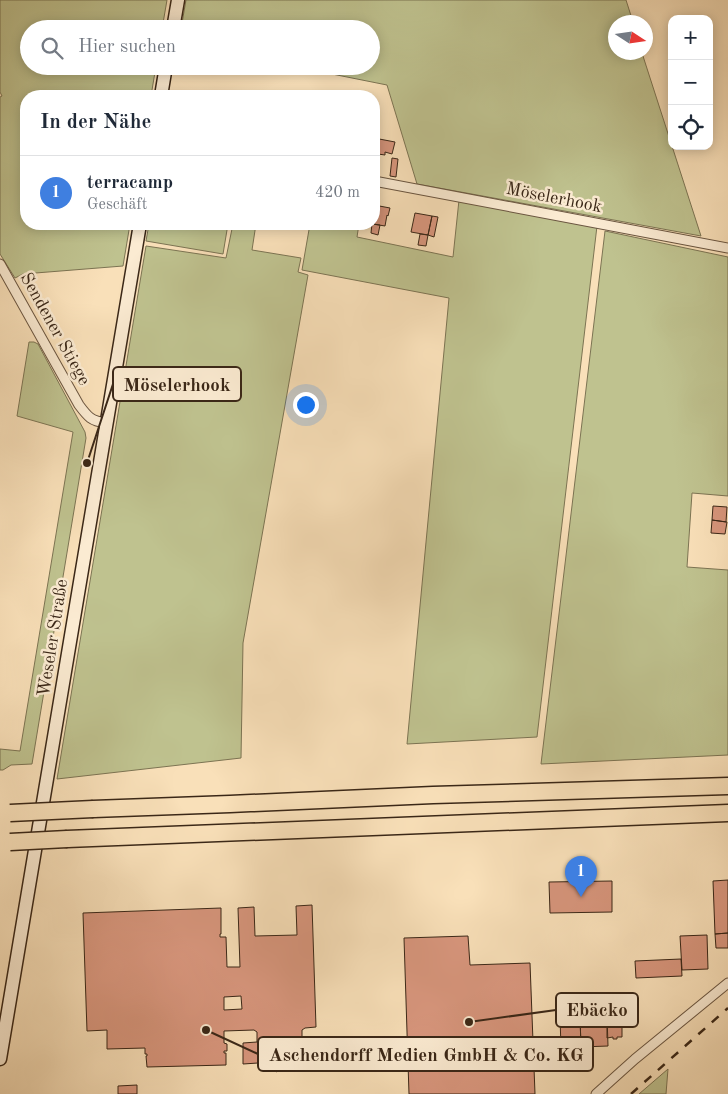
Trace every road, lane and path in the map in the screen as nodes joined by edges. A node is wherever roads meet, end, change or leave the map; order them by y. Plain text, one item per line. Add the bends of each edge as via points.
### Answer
1 (178, 0) edge
2 (175, 20) edge
3 (164, 75) edge
4 (162, 90) edge
5 (380, 182) edge
6 (139, 230) edge
7 (728, 248) edge
8 (0, 264) edge
9 (106, 423) junction
10 (728, 786) edge
11 (5, 813) edge
12 (728, 813) edge
13 (5, 843) edge
14 (728, 983) edge
15 (0, 1059) edge
16 (596, 1094) edge

1 - 2 main road
3 - 4 main road
5 - 7 street, Möselerhook
6 - 9 main road, Weseler Straße
8 - 9 street, Sendener Stiege via 79,405 91,419
9 - 15 main road, Weseler Straße
10 - 11 highway, bridge
12 - 13 highway, bridge
14 - 16 street

